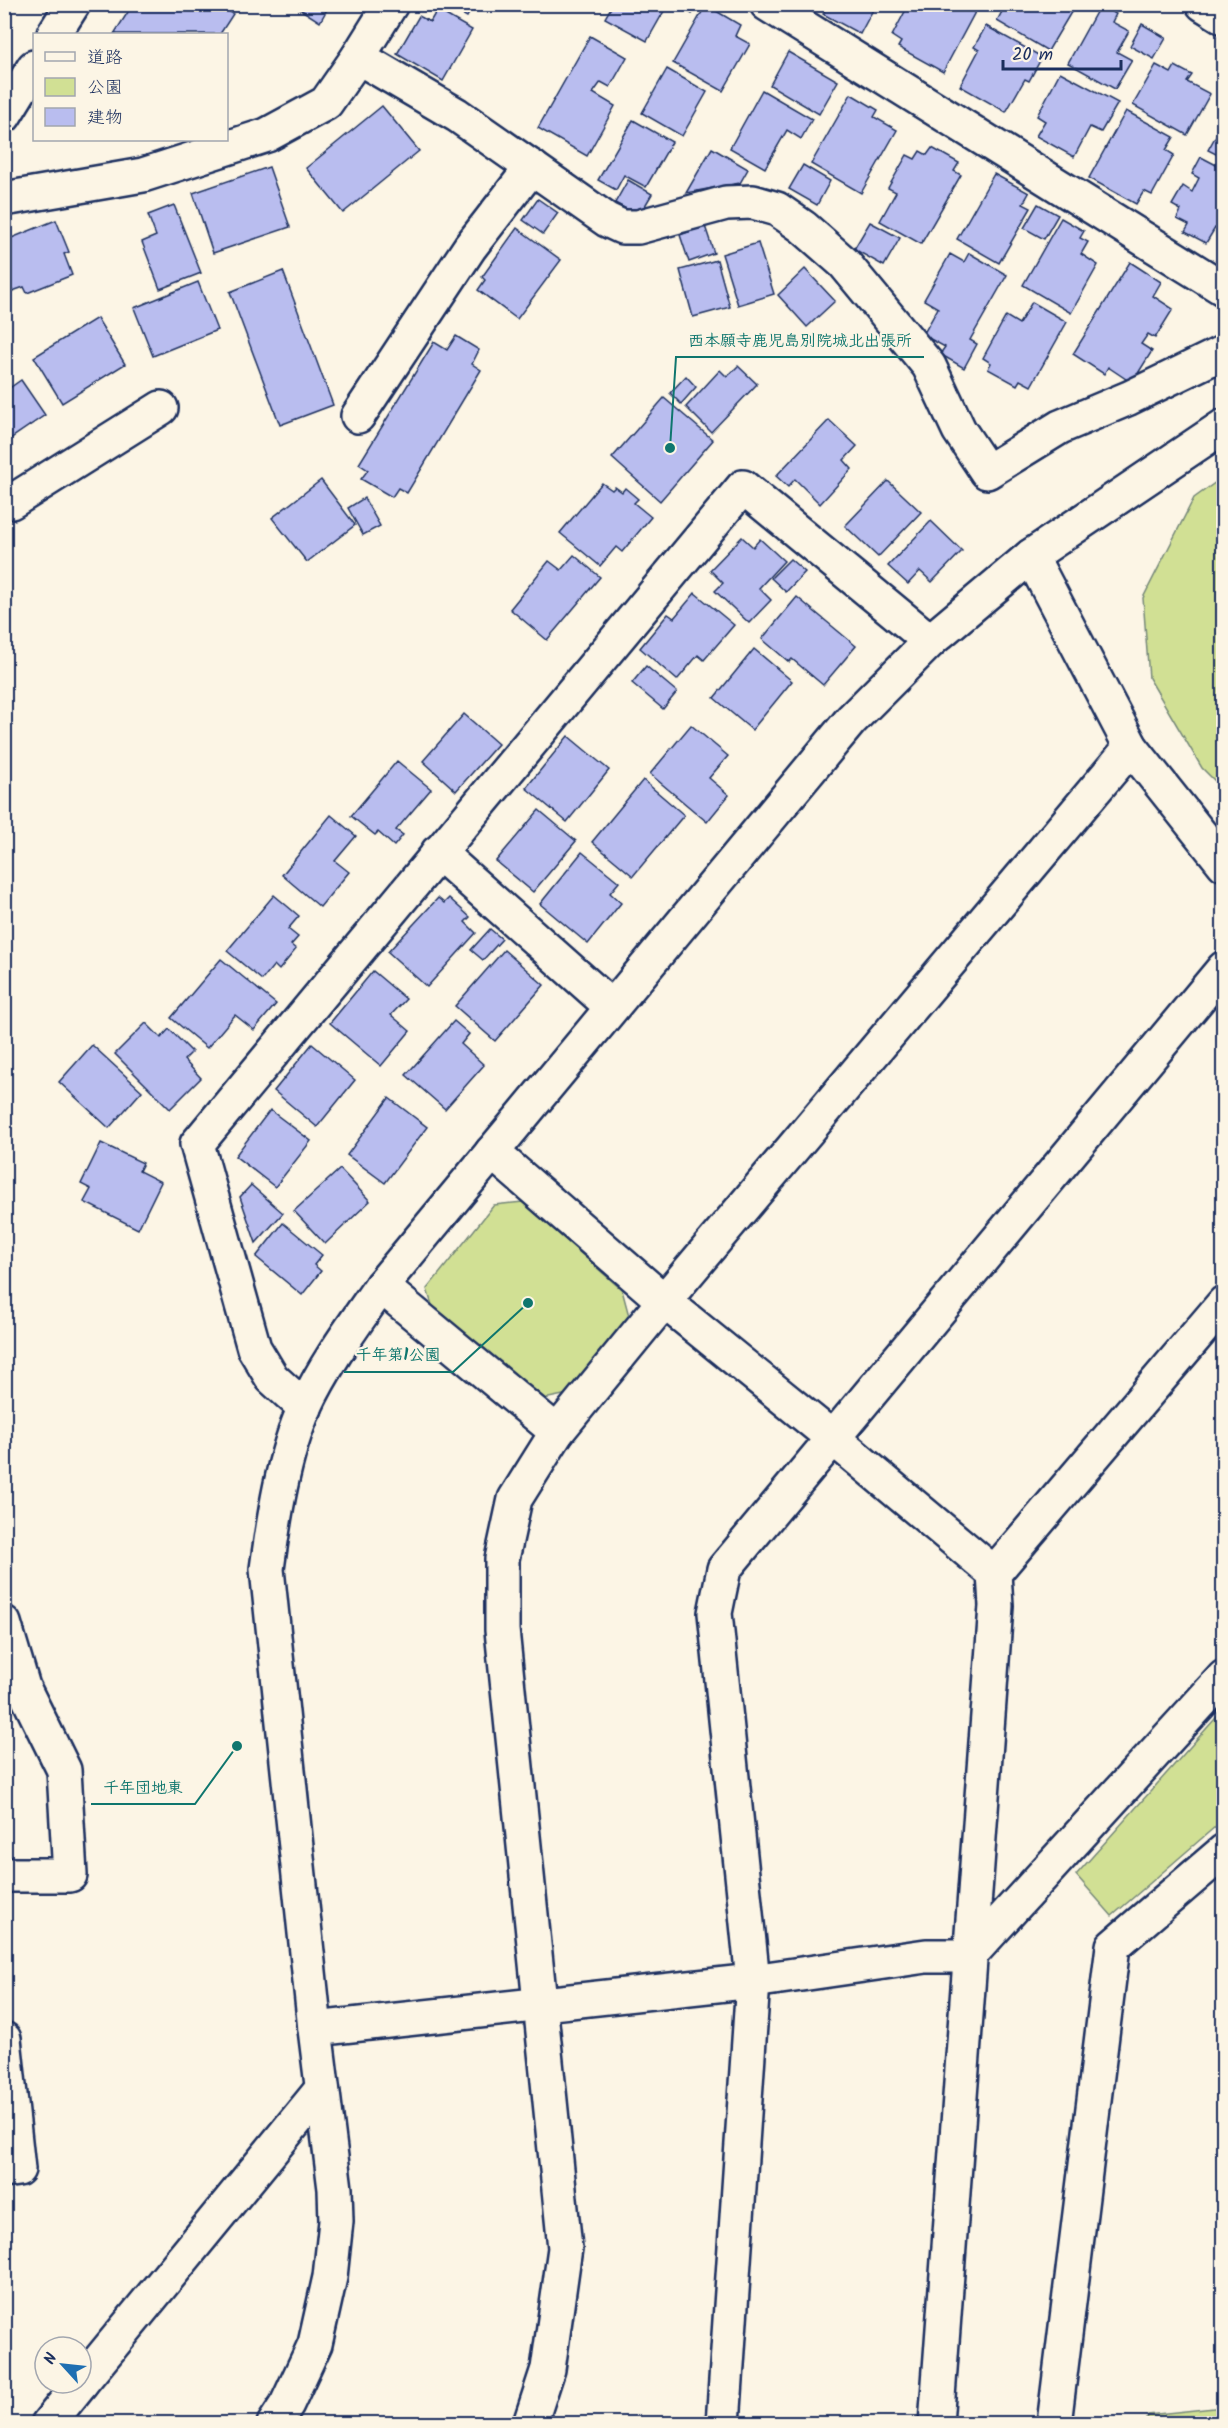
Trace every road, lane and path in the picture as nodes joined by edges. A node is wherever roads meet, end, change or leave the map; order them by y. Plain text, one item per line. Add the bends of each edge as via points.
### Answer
1 (73, 4) edge
2 (391, 4) edge
3 (767, 4) edge
4 (1203, 4) edge
5 (1224, 18) edge
6 (55, 33) edge
7 (358, 57) junction
8 (33, 69) edge
9 (4, 116) edge
10 (532, 167) junction
11 (4, 199) edge
12 (1224, 289) edge
13 (1224, 352) edge
14 (161, 408) dead end
15 (358, 416) dead end
16 (1224, 426) edge
17 (7, 503) edge
18 (1031, 556) junction
19 (930, 641) junction
20 (1131, 747) junction
21 (438, 852) junction
22 (1224, 864) edge
23 (1224, 968) edge
24 (612, 1007) junction
25 (492, 1152) junction
26 (381, 1286) junction
27 (664, 1301) junction
28 (1224, 1303) edge
29 (305, 1408) junction
30 (557, 1432) junction
31 (834, 1438) junction
32 (994, 1573) junction
33 (4, 1623) edge
34 (1224, 1677) edge
35 (1224, 1851) edge
36 (4, 1875) edge
37 (969, 1956) junction
38 (753, 1981) junction
39 (541, 2004) junction
40 (315, 2030) junction
41 (4, 2039) edge
42 (322, 2089) junction
43 (4, 2171) edge
44 (93, 2368) edge
45 (71, 2395) edge
46 (48, 2424) edge
47 (274, 2424) edge
48 (530, 2424) edge
49 (723, 2424) edge
50 (936, 2424) edge
51 (1054, 2424) edge

1 - 6 street
2 - 7 street
3 - 12 street
4 - 5 street
7 - 10 street
7 - 11 street via 326,103 267,135 143,175
8 - 9 street
10 - 13 street via 622,227 638,227 726,203 753,202 777,209 844,264 929,366 959,430 987,472 1060,427
10 - 15 street via 470,248
14 - 17 street
16 - 18 street
18 - 19 street
18 - 20 street
19 - 21 street via 743,487
19 - 24 street via 851,720
20 - 22 street
20 - 27 street
21 - 24 street
21 - 29 street via 196,1144 254,1348 272,1378
23 - 31 street
24 - 25 street
25 - 26 street
25 - 27 street
26 - 29 street via 342,1341
26 - 30 street
27 - 30 street
27 - 31 street
28 - 32 street
29 - 40 street via 274,1514 267,1569
30 - 39 street via 515,1499 502,1559 501,1630
31 - 32 street
31 - 38 street via 724,1569 715,1613
32 - 37 street via 996,1606
33 - 36 street via 23,1687 64,1770 70,1875
34 - 37 street
35 - 51 street via 1113,1946
37 - 38 street via 926,1956
37 - 50 street
38 - 39 street
38 - 49 street
39 - 40 street
39 - 48 street via 565,2248 548,2369
40 - 42 street
41 - 43 street via 18,2169
42 - 44 street
42 - 47 street via 335,2189 330,2277 315,2344
45 - 46 street

